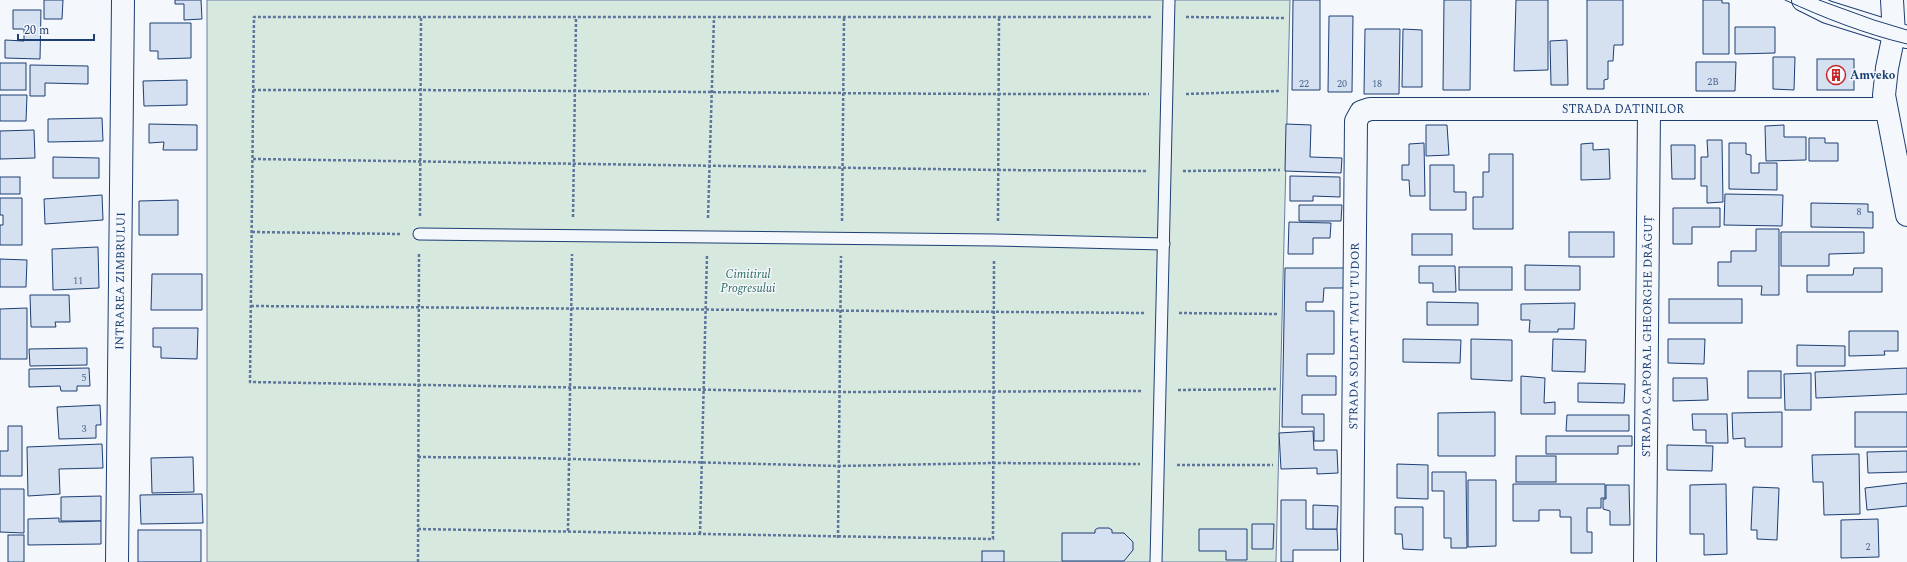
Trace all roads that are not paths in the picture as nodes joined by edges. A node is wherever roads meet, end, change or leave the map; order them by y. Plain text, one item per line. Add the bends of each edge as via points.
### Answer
1 (123, 0) edge
2 (1169, 0) edge
3 (1803, 0) edge
4 (1892, 0) edge
5 (1900, 35) edge
6 (1886, 109) junction
7 (1649, 110) junction
8 (1361, 112) joint
9 (1907, 215) edge
10 (419, 234) road end
11 (1164, 244) junction
12 (117, 562) edge
13 (1156, 562) edge
14 (1352, 562) edge
15 (1645, 562) edge

1 - 12 street, INTRAREA ZIMBRULUI
2 - 11 lane
3 - 5 street via 1827,12
4 - 5 street
5 - 6 street via 1886,68
6 - 7 street, STRADA DATINILOR
6 - 9 street
7 - 8 street, STRADA DATINILOR via 1370,109
7 - 15 street, STRADA CAPORAL GHEORGHE DRĂGUȚ
8 - 14 street, STRADA SOLDAT TATU TUDOR via 1356,121
10 - 11 lane
11 - 13 lane

